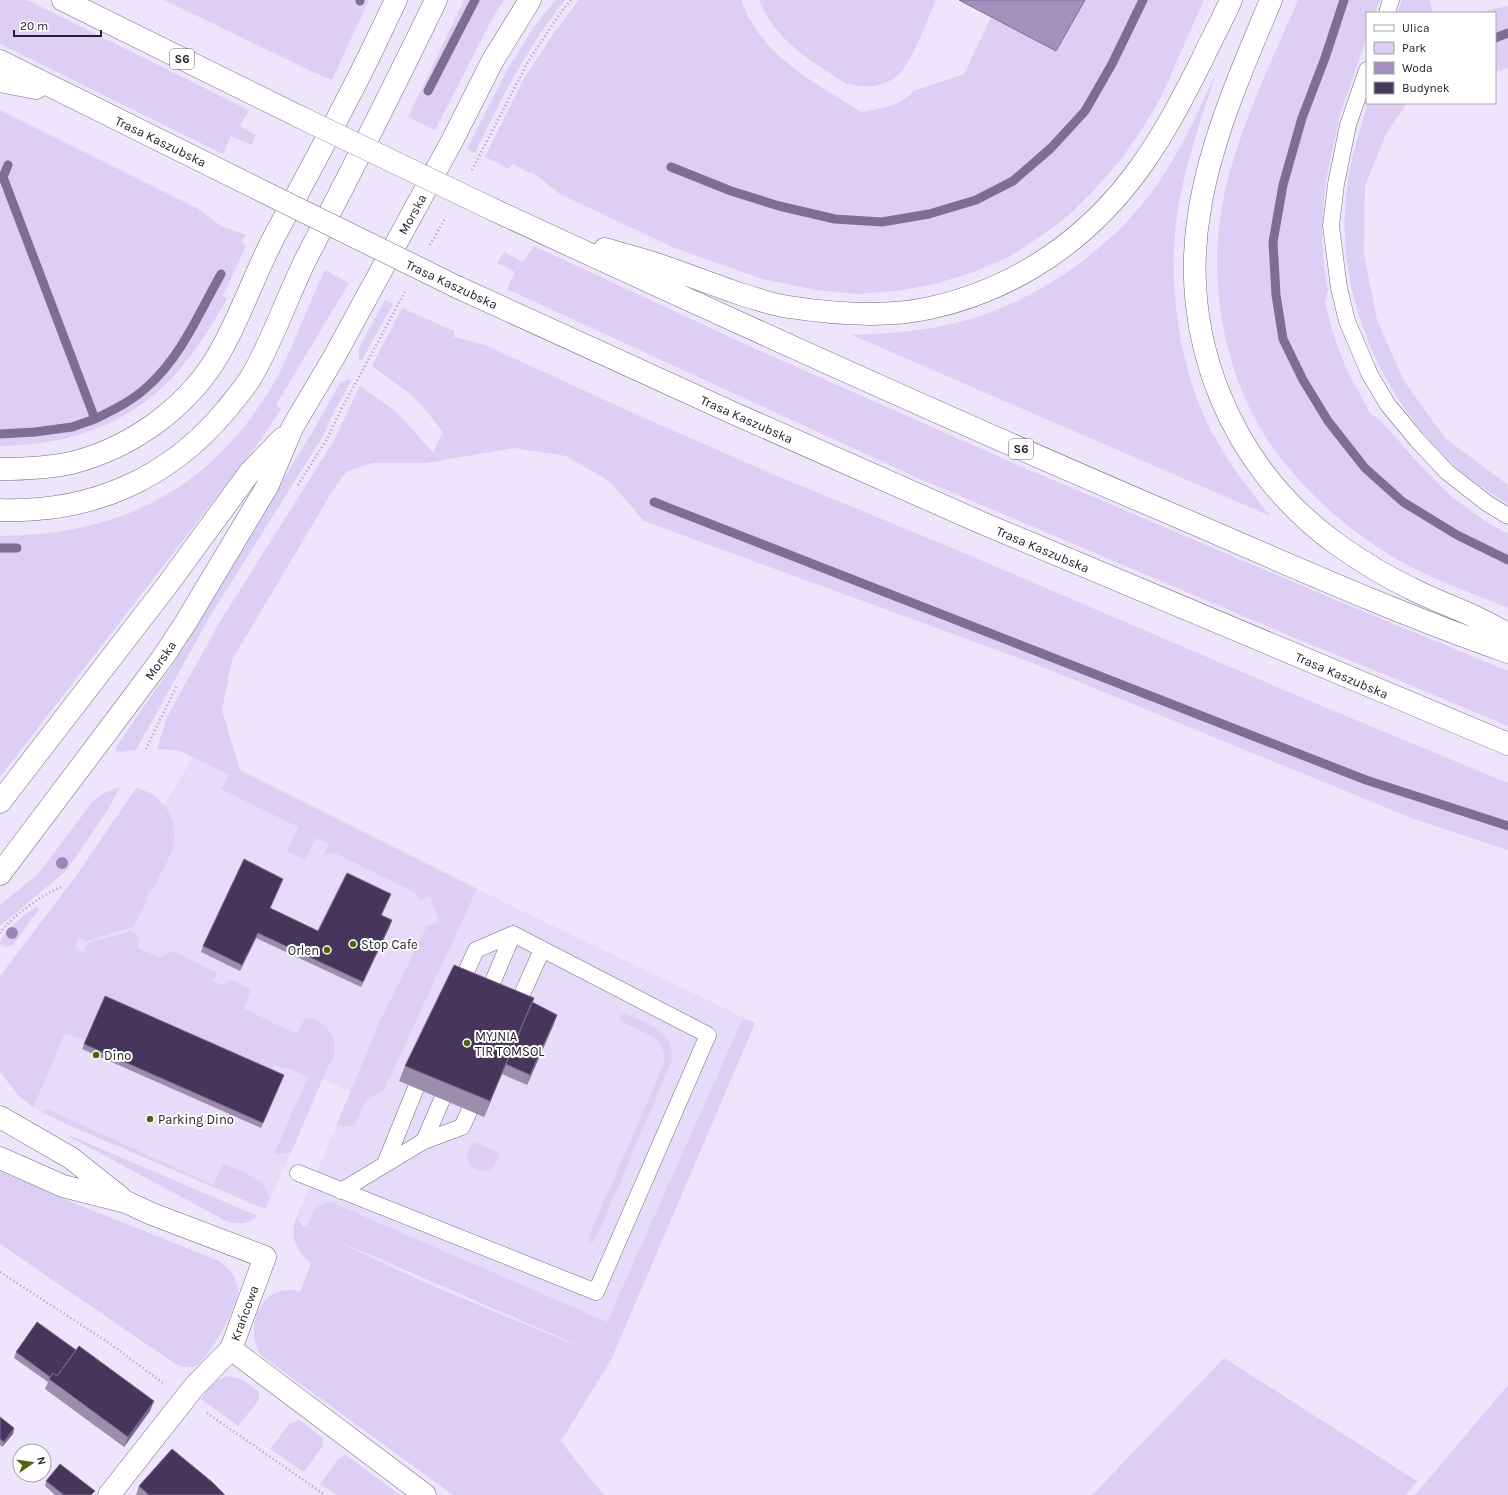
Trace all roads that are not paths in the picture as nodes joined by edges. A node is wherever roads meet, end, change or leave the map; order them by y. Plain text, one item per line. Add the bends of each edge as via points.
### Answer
1 (63, 0) edge
2 (396, 0) edge
3 (436, 0) edge
4 (530, 0) edge
5 (1231, 0) edge
6 (1271, 0) edge
7 (1391, 0) edge
8 (1386, 12) edge
9 (0, 61) edge
10 (1366, 73) edge
11 (0, 81) edge
12 (63, 92) junction
13 (540, 231) junction
14 (292, 428) junction
15 (0, 469) edge
16 (0, 510) edge
17 (1508, 516) edge
18 (1508, 634) edge
19 (1508, 652) edge
20 (1508, 744) edge
21 (0, 802) edge
22 (0, 874) edge
23 (513, 934) junction
24 (542, 950) junction
25 (454, 1001) edge
26 (479, 1013) edge
27 (507, 1028) edge
28 (432, 1052) edge
29 (458, 1062) edge
30 (484, 1077) edge
31 (0, 1117) edge
32 (424, 1141) junction
33 (0, 1158) edge
34 (385, 1164) junction
35 (298, 1174) dead end
36 (341, 1190) junction
37 (126, 1202) junction
38 (231, 1349) junction
39 (109, 1495) edge
40 (425, 1495) edge

1 - 13 main road, S6, bridge via 300,117
2 - 15 main road via 352,91 270,246 224,344 195,387 154,424 104,452 57,465
3 - 16 main road via 384,108 304,262 263,355 249,380 219,418 188,449 138,482 76,503 34,509
4 - 14 main road, Morska via 492,60 452,141 334,357
5 - 13 main road via 1171,120 1141,167 1116,198 1079,235 1047,259 1011,280 971,297 929,309 894,313 830,312 787,307 662,266
6 - 18 main road via 1222,126 1205,182 1199,214 1194,268 1196,300 1204,348 1216,385 1230,419 1250,453 1276,489 1310,523 1337,544 1391,578 1471,614
7 - 8 lane
9 - 12 main road, Trasa Kaszubska
10 - 17 lane via 1348,125 1336,184 1331,226 1339,288 1347,321 1370,375 1388,405 1447,472
11 - 12 main road
12 - 20 main road, Trasa Kaszubska, bridge via 457,287 733,413 982,523
13 - 19 main road, S6 via 764,335 1088,479 1338,586
14 - 21 main road, Morska via 250,472 165,588
14 - 22 main road, Morska via 268,485 182,628
23 - 24 lane
23 - 25 lane via 476,950
23 - 26 lane
24 - 27 lane
24 - 36 lane via 708,1035 596,1292
28 - 34 lane
29 - 32 lane
30 - 32 lane via 462,1127
31 - 37 main road, Krańcowa via 71,1158
32 - 34 lane
33 - 37 main road, Krańcowa via 63,1186
34 - 36 lane
35 - 36 lane
37 - 38 main road, Krańcowa via 265,1257
38 - 39 main road via 199,1381
38 - 40 main road, Krańcowa

